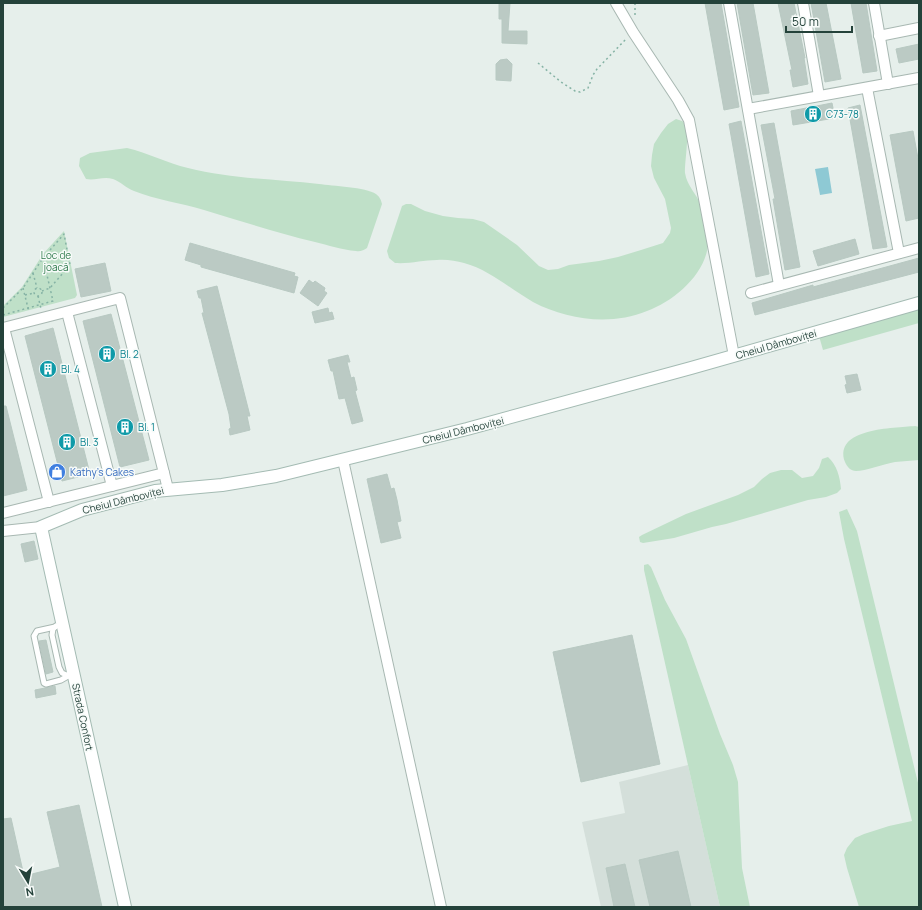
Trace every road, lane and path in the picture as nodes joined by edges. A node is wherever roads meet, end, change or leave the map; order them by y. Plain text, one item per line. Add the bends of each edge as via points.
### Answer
1 (616, 3) edge
2 (729, 3) edge
3 (803, 3) edge
4 (874, 3) edge
5 (919, 28) edge
6 (633, 32) junction
7 (879, 36) junction
8 (538, 63) dead end
9 (919, 78) edge
10 (888, 84) junction
11 (867, 88) junction
12 (819, 96) junction
13 (748, 109) junction
14 (919, 248) edge
15 (899, 253) junction
16 (43, 258) junction
17 (33, 273) junction
18 (779, 285) junction
19 (23, 288) junction
20 (37, 288) junction
21 (50, 288) junction
22 (42, 291) junction
23 (34, 293) junction
24 (751, 293) dead end
25 (24, 295) junction
26 (38, 296) junction
27 (919, 303) edge
28 (40, 305) junction
29 (3, 308) edge
30 (28, 308) junction
31 (67, 312) junction
32 (3, 315) edge
33 (3, 328) edge
34 (734, 356) junction
35 (343, 460) junction
36 (164, 473) junction
37 (112, 486) junction
38 (168, 489) junction
39 (49, 502) junction
40 (3, 513) edge
41 (41, 527) junction
42 (3, 531) edge
43 (59, 625) junction
44 (71, 677) junction
45 (125, 907) edge
46 (441, 907) edge

1 - 6 street
2 - 13 street
3 - 12 street
4 - 7 street
5 - 7 street
6 - 8 path via 597,70 584,91 576,91
6 - 34 street via 678,100 690,125
7 - 10 street
9 - 10 street
10 - 11 street
11 - 12 street
11 - 15 street
12 - 13 street
13 - 18 street
14 - 15 street
15 - 18 street
16 - 17 path
16 - 21 path
16 - 21 path via 64,234 70,265
17 - 19 path
17 - 20 path
18 - 24 street
19 - 25 path
19 - 29 path
20 - 22 path
20 - 23 path
21 - 22 path
21 - 28 path via 53,302
22 - 26 path
23 - 25 path
23 - 26 path
25 - 30 path
26 - 28 path
27 - 34 street, Cheiul Dâmboviței
28 - 30 path
30 - 32 path
31 - 33 street
31 - 36 street via 120,298
31 - 37 street
33 - 39 street
34 - 35 street, Cheiul Dâmboviței via 518,416
35 - 38 street, Cheiul Dâmboviței via 236,483
35 - 46 street
36 - 37 street
36 - 38 street
37 - 39 street
38 - 41 street, Cheiul Dâmboviței via 93,507
39 - 40 street
41 - 42 street, Cheiul Dâmboviței
41 - 43 street, Strada Confort
43 - 44 street, Strada Confort
43 - 44 lane via 37,631 34,636 44,683
44 - 45 street, Strada Confort

